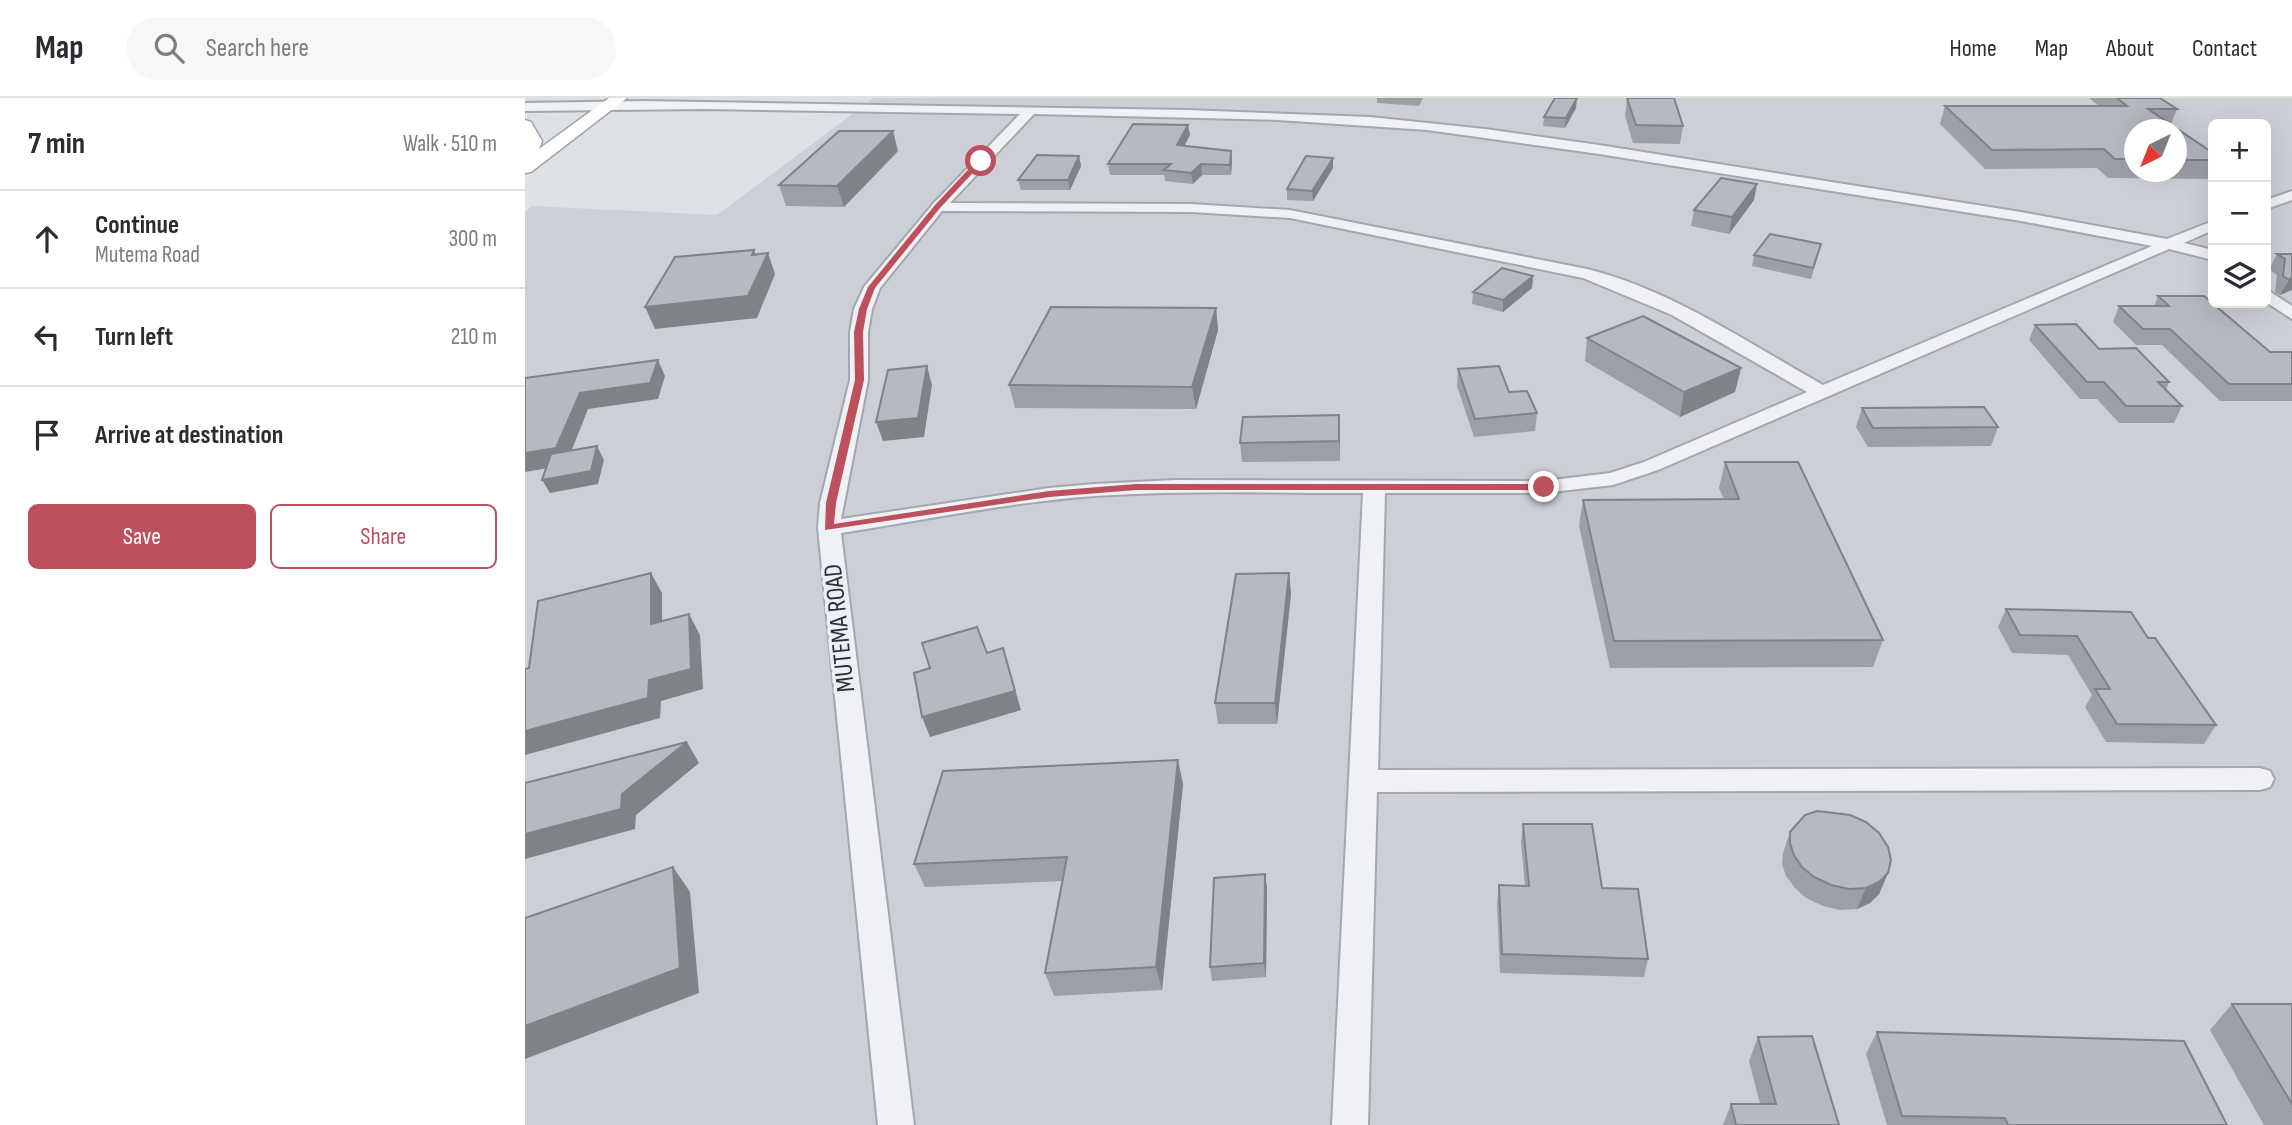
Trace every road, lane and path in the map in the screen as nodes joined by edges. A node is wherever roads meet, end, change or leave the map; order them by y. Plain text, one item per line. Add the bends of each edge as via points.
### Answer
1 (891, 98) edge
2 (983, 98) edge
3 (1146, 99) edge
4 (615, 101) edge
5 (1041, 103) edge
6 (525, 107) edge
7 (850, 107) junction
8 (525, 125) edge
9 (525, 166) edge
10 (2292, 195) edge
11 (2271, 203) edge
12 (938, 207) junction
13 (2208, 227) edge
14 (2167, 243) junction
15 (2208, 254) edge
16 (2271, 298) edge
17 (2292, 314) edge
18 (1823, 393) junction
19 (1374, 487) junction
20 (829, 528) junction
21 (2260, 779) dead end
22 (1363, 782) junction
23 (896, 1125) edge
24 (1350, 1125) edge

1 - 7 street
2 - 5 street
3 - 5 street
4 - 6 street
4 - 7 street
4 - 9 main road
5 - 7 street
5 - 12 street, MUTEMA ROAD
5 - 14 street via 1433,127
8 - 9 main road via 534,141
10 - 11 street
12 - 18 street via 1191,208 1290,214 1587,274 1652,298
12 - 20 street, MUTEMA ROAD via 871,287 863,309 859,380
13 - 14 street
14 - 15 street
14 - 18 street
16 - 17 street
18 - 19 street via 1613,479 1544,487
19 - 20 street via 1095,490
19 - 22 street
20 - 23 street, MUTEMA ROAD
21 - 22 street
22 - 24 street

